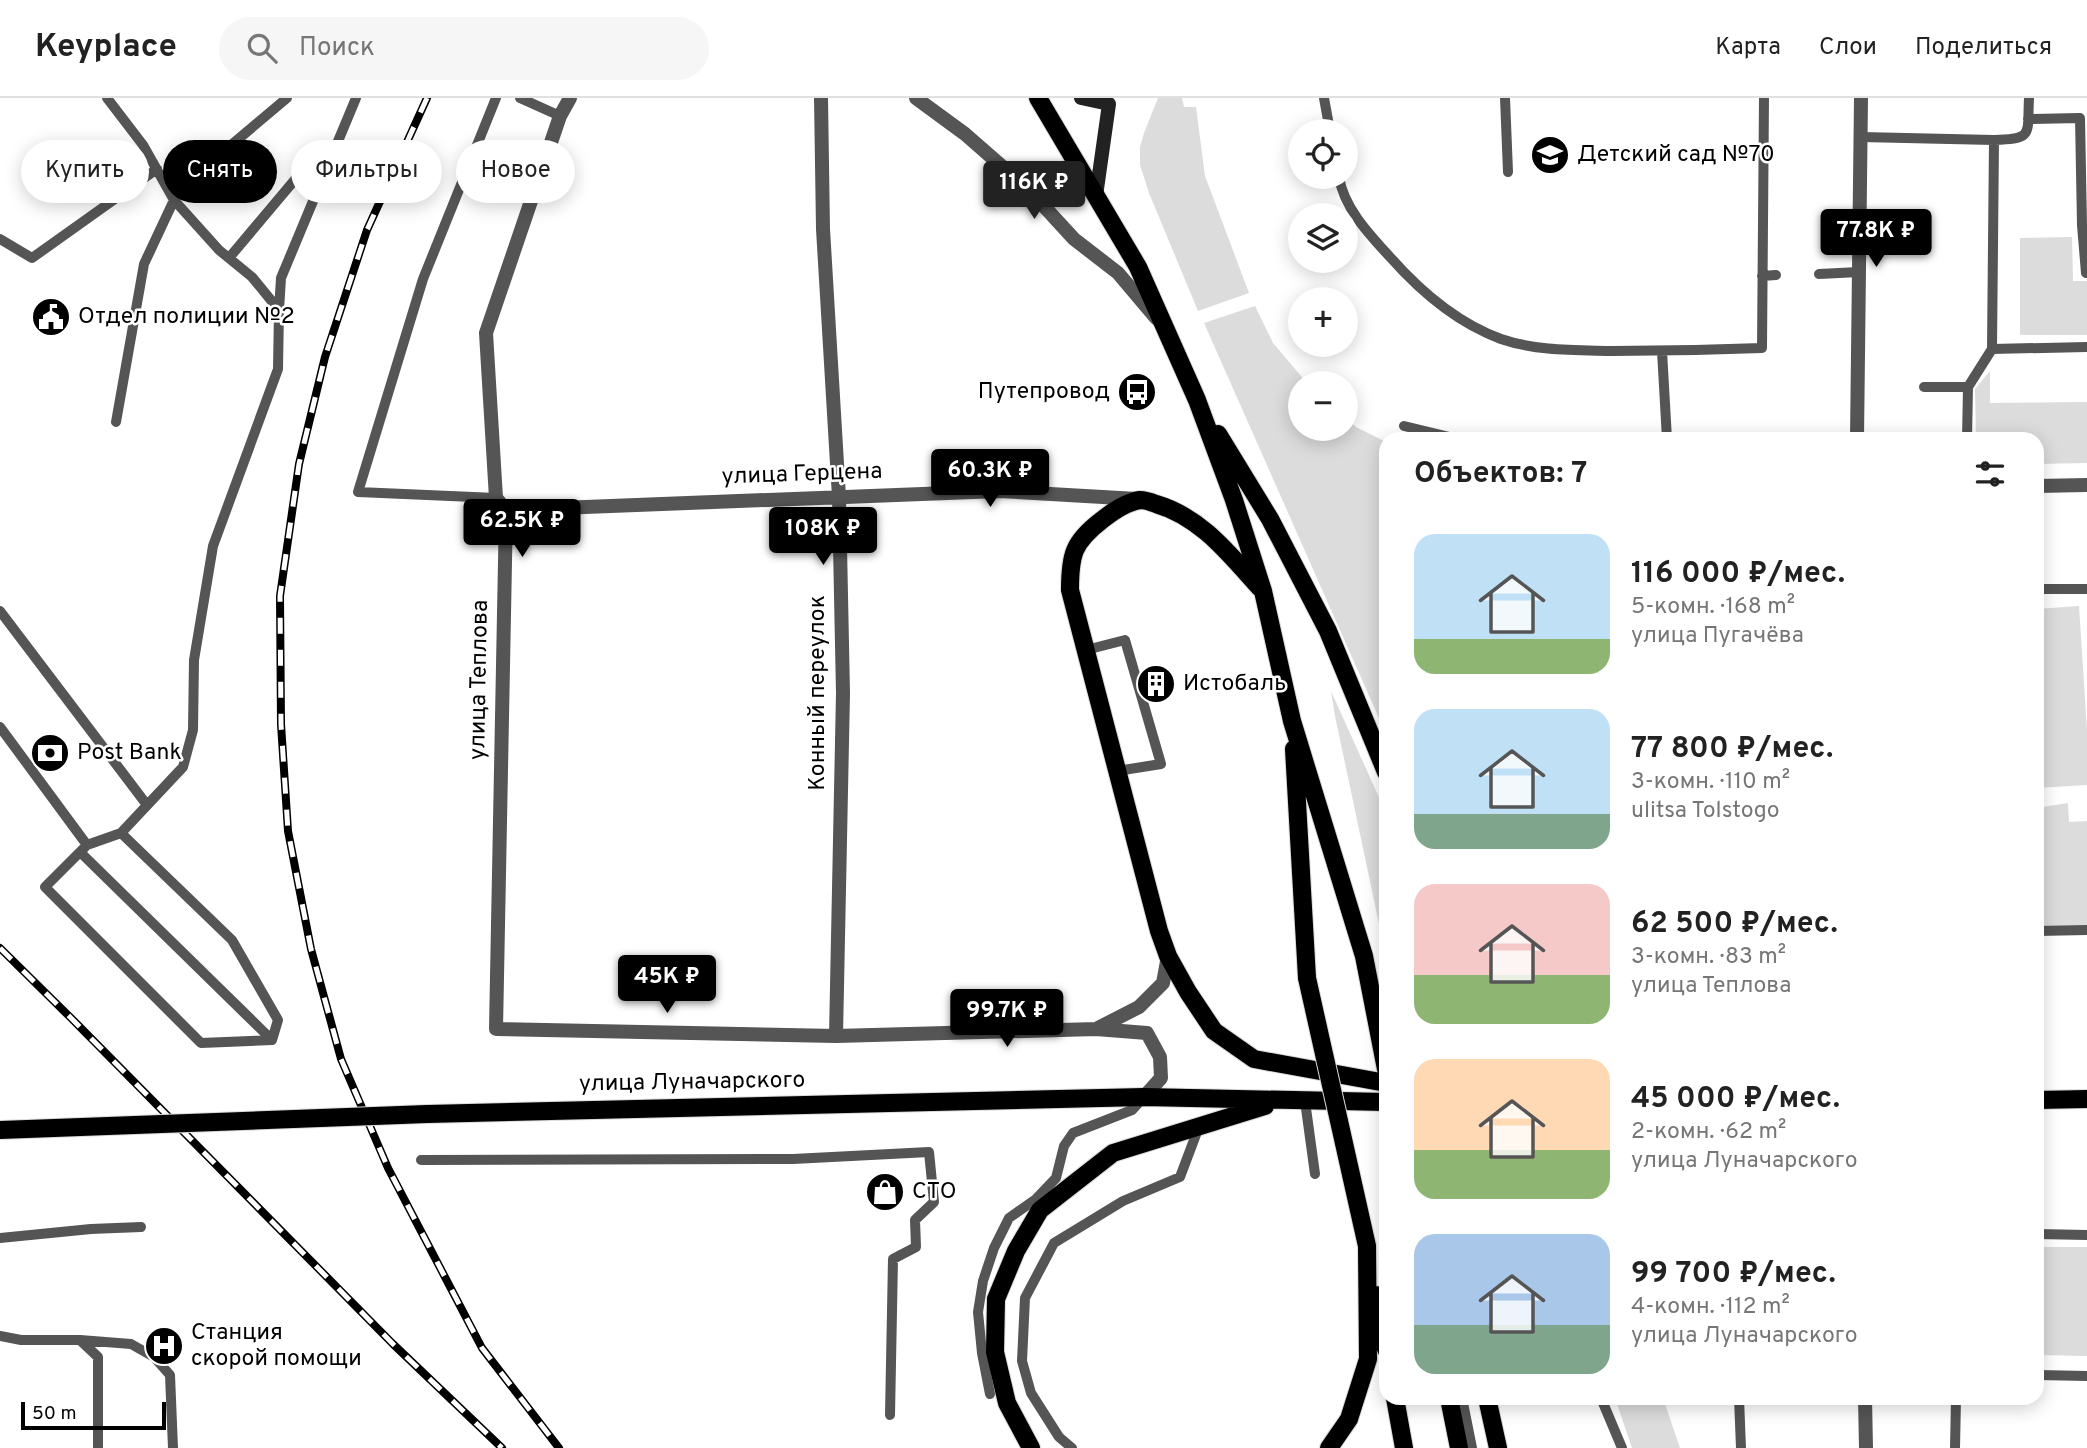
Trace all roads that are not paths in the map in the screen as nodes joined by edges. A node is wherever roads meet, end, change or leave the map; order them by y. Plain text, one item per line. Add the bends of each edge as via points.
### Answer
1 (107, 98) edge
2 (287, 98) edge
3 (356, 98) edge
4 (496, 98) edge
5 (520, 98) edge
6 (570, 98) edge
7 (821, 98) edge
8 (916, 98) edge
9 (1038, 98) edge
10 (1080, 98) edge
11 (1324, 98) edge
12 (1505, 98) edge
13 (1764, 98) edge
14 (1861, 98) edge
15 (2029, 98) edge
16 (1113, 101) edge
17 (560, 116) junction
18 (1328, 119) edge
19 (2028, 119) junction
20 (1861, 137) junction
21 (237, 140) edge
22 (339, 140) edge
23 (1994, 140) junction
24 (158, 169) junction
25 (1508, 172) dead end
26 (163, 179) edge
27 (291, 184) edge
28 (1341, 189) edge
29 (1096, 196) junction
30 (173, 203) edge
31 (177, 203) edge
32 (312, 203) edge
33 (0, 239) edge
34 (229, 258) junction
35 (1858, 272) junction
36 (2086, 273) edge
37 (1818, 274) dead end
38 (1776, 275) dead end
39 (1762, 276) junction
40 (279, 310) junction
41 (1166, 329) junction
42 (2087, 347) edge
43 (1992, 349) junction
44 (1662, 351) junction
45 (1924, 387) dead end
46 (1968, 387) junction
47 (1197, 400) junction
48 (116, 422) dead end
49 (1404, 426) dead end
50 (1429, 432) edge
51 (1667, 432) edge
52 (1857, 432) edge
53 (1967, 432) edge
54 (2087, 485) edge
55 (2044, 486) edge
56 (839, 497) junction
57 (1142, 500) junction
58 (501, 504) junction
59 (2044, 589) edge
60 (2087, 589) edge
61 (1263, 591) junction
62 (0, 611) edge
63 (1086, 650) junction
64 (1292, 721) junction
65 (0, 727) edge
66 (1379, 755) edge
67 (1117, 771) junction
68 (148, 805) junction
69 (121, 833) junction
70 (84, 848) junction
71 (2087, 930) edge
72 (2044, 931) edge
73 (1168, 956) junction
74 (1096, 1029) junction
75 (1379, 1033) edge
76 (836, 1036) junction
77 (272, 1040) junction
78 (1379, 1082) edge
79 (1144, 1097) junction
80 (2044, 1100) edge
81 (2087, 1100) edge
82 (1281, 1101) junction
83 (1305, 1101) junction
84 (1379, 1101) edge
85 (1200, 1125) junction
86 (0, 1130) edge
87 (421, 1160) dead end
88 (1315, 1174) dead end
89 (141, 1227) dead end
90 (2044, 1234) edge
91 (2087, 1235) edge
92 (0, 1238) edge
93 (1367, 1247) junction
94 (1379, 1311) edge
95 (0, 1336) edge
96 (80, 1340) junction
97 (2044, 1375) edge
98 (2087, 1376) edge
99 (990, 1394) dead end
100 (1396, 1405) edge
101 (1450, 1405) edge
102 (1461, 1405) edge
103 (1489, 1405) edge
104 (1604, 1405) edge
105 (1740, 1405) edge
106 (1865, 1405) edge
107 (1956, 1405) edge
108 (890, 1415) dead end
109 (98, 1448) edge
110 (173, 1448) edge
111 (1031, 1448) edge
112 (1072, 1448) edge
113 (1329, 1448) edge
114 (1405, 1448) edge
115 (1459, 1448) edge
116 (1470, 1448) edge
117 (1498, 1448) edge
118 (1622, 1448) edge
119 (1741, 1448) edge
120 (1866, 1448) edge
121 (1955, 1448) edge

1 - 24 lane
2 - 21 lane
3 - 22 lane
4 - 58 lane via 423,279 358,492
5 - 17 lane
6 - 17 street, улица Теплова
7 - 56 street, Конный переулок via 823,229
8 - 41 street via 965,134 1029,190 1074,239 1118,272
9 - 29 main road
10 - 16 main road
11 - 18 lane
12 - 25 lane
13 - 39 lane
14 - 20 street
15 - 19 lane
16 - 29 main road
17 - 58 street, улица Теплова via 486,333
19 - 23 lane via 2022,137
19 - 36 lane via 2080,118
20 - 23 lane
20 - 35 street
23 - 43 lane
24 - 26 lane
24 - 33 lane via 32,258
27 - 34 lane
28 - 44 lane via 1364,228 1395,263 1430,298 1476,328 1539,348
29 - 41 main road via 1138,267
30 - 48 lane via 144,264
31 - 34 lane
32 - 40 lane via 281,278
34 - 40 lane
35 - 37 lane
35 - 52 street
38 - 39 lane
39 - 44 lane via 1762,348
40 - 68 lane via 278,369 212,546 194,660 193,730 183,766
41 - 47 main road
42 - 43 lane
43 - 46 lane
44 - 51 lane
45 - 46 lane
46 - 53 lane
47 - 61 main road
47 - 66 main road via 1270,519 1328,631
49 - 50 lane
54 - 55 street
56 - 57 street, улица Герцена via 999,491
56 - 58 street, улица Герцена
56 - 76 street, Конный переулок via 844,693
57 - 61 main road via 1175,509 1211,535
57 - 63 main road via 1114,511 1076,546 1070,564 1070,590
58 - 76 street, улица Теплова via 496,1029
59 - 60 lane
61 - 64 main road
62 - 68 lane
63 - 67 main road
63 - 67 lane via 1125,640 1161,764
64 - 75 main road via 1364,956
64 - 93 main road, bridge via 1307,978
65 - 70 lane
67 - 73 main road
68 - 69 lane
69 - 70 lane
69 - 77 lane via 232,940 278,1020
70 - 77 lane
70 - 77 lane via 45,887 201,1044
71 - 72 lane
73 - 74 street via 1163,983 1139,1007
73 - 78 main road via 1214,1031 1254,1059
74 - 76 street
74 - 79 street via 1147,1033 1160,1057 1161,1078
79 - 82 main road, улица Луначарского
79 - 86 main road, улица Луначарского, bridge via 427,1114
79 - 99 lane via 1132,1110 1073,1133 1064,1146 1056,1178 1009,1218 983,1281 978,1312
80 - 81 main road
82 - 83 main road, улица Луначарского
82 - 85 main road
83 - 84 main road, улица Луначарского
83 - 88 lane
85 - 111 main road via 1113,1153 1040,1210 1016,1251 996,1298 995,1352 1007,1403
85 - 112 lane via 1180,1177 1123,1201 1054,1243 1025,1297 1022,1361 1031,1393 1059,1437
87 - 108 lane via 793,1159 929,1153 934,1202 915,1220 916,1247 893,1259
89 - 92 lane
90 - 91 lane
93 - 94 main road
93 - 113 main road via 1368,1359 1349,1419
95 - 96 lane
96 - 109 lane via 98,1357
96 - 110 lane via 131,1344 154,1357 170,1375
97 - 98 lane
100 - 114 main road
101 - 115 main road
102 - 116 street
103 - 117 main road
104 - 118 lane
105 - 119 lane
106 - 120 street
107 - 121 lane

